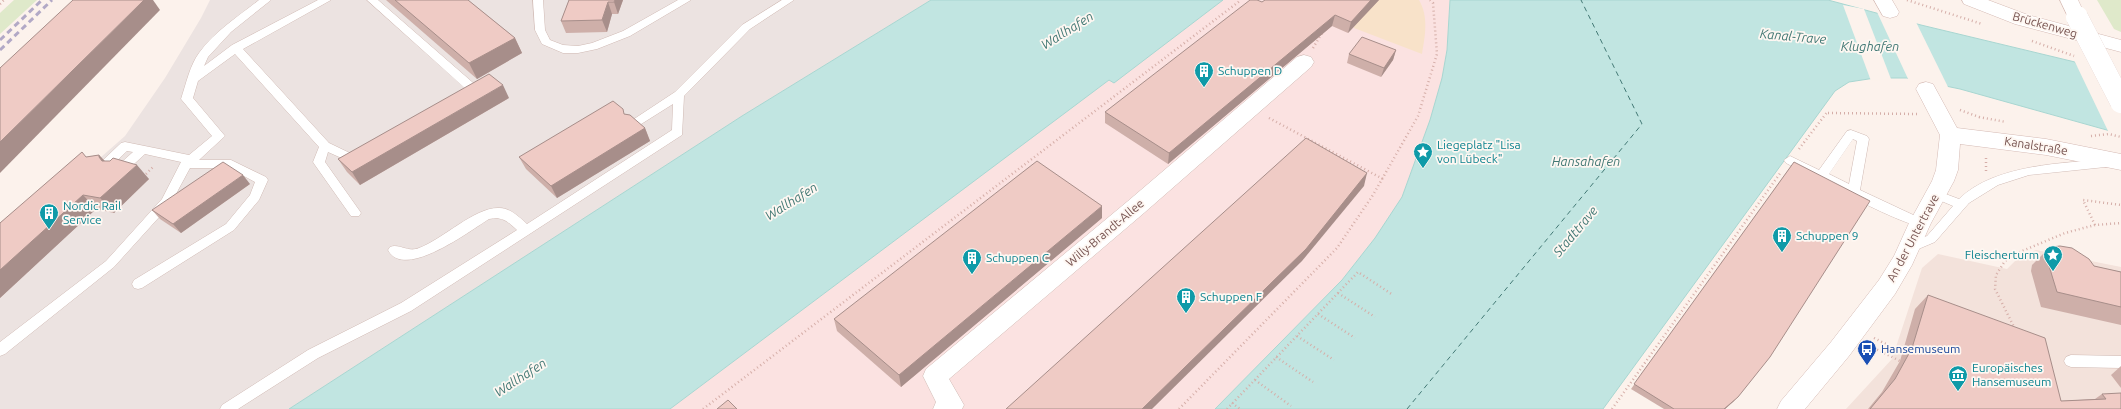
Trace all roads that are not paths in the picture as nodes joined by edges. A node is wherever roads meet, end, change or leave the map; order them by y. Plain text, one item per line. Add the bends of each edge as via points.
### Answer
1 (266, 0) edge
2 (326, 0) edge
3 (372, 0) edge
4 (538, 0) edge
5 (686, 0) edge
6 (789, 0) edge
7 (1971, 0) edge
8 (2073, 8) edge
9 (2121, 46) edge
10 (236, 48) junction
11 (1304, 62) dead end
12 (193, 79) junction
13 (1926, 89) dead end
14 (679, 95) junction
15 (462, 98) edge
16 (2121, 102) edge
17 (634, 123) edge
18 (1950, 135) junction
19 (324, 146) junction
20 (142, 150) junction
21 (368, 152) edge
22 (1790, 160) road end
23 (189, 162) junction
24 (2121, 162) edge
25 (103, 167) edge
26 (119, 171) edge
27 (1822, 175) junction
28 (1854, 191) junction
29 (1943, 197) dead end
30 (1962, 204) junction
31 (355, 213) dead end
32 (1920, 223) junction
33 (526, 231) junction
34 (1909, 248) junction
35 (394, 250) dead end
36 (138, 284) dead end
37 (0, 350) edge
38 (2071, 361) dead end
39 (2121, 362) edge
40 (227, 409) edge
41 (946, 409) edge
42 (1790, 409) edge

1 - 12 lane via 227,30 203,55
2 - 10 lane
3 - 15 lane via 475,91
4 - 5 lane via 540,30 546,42 562,49 577,49 608,41
6 - 14 lane via 746,27
7 - 9 main road, Brückenweg via 2022,20
8 - 16 main road, bridge
10 - 12 lane
10 - 19 lane
11 - 41 main road, Willy-Brandt-Allee via 935,376 951,405
12 - 23 lane via 187,99 219,136
13 - 18 main road
14 - 17 lane
14 - 33 lane via 678,132
18 - 24 main road, Kanalstraße via 2046,147
18 - 32 main road, An der Untertrave via 1947,170
19 - 21 lane via 355,160
19 - 31 lane via 319,162
20 - 23 lane
20 - 25 lane via 125,146
20 - 26 lane
22 - 27 lane
23 - 36 lane via 231,164 262,180 255,196 230,227
23 - 37 lane via 166,202 110,264
24 - 30 lane via 2029,171 1994,182
27 - 28 lane
27 - 28 lane via 1851,134 1863,139
28 - 32 lane
29 - 30 lane
30 - 34 lane via 1931,239
32 - 34 main road, An der Untertrave
33 - 35 lane via 511,217 499,212 486,215 419,254 405,255
33 - 40 lane via 406,307 313,354
34 - 42 main road, An der Untertrave via 1886,287 1853,332
38 - 39 lane

